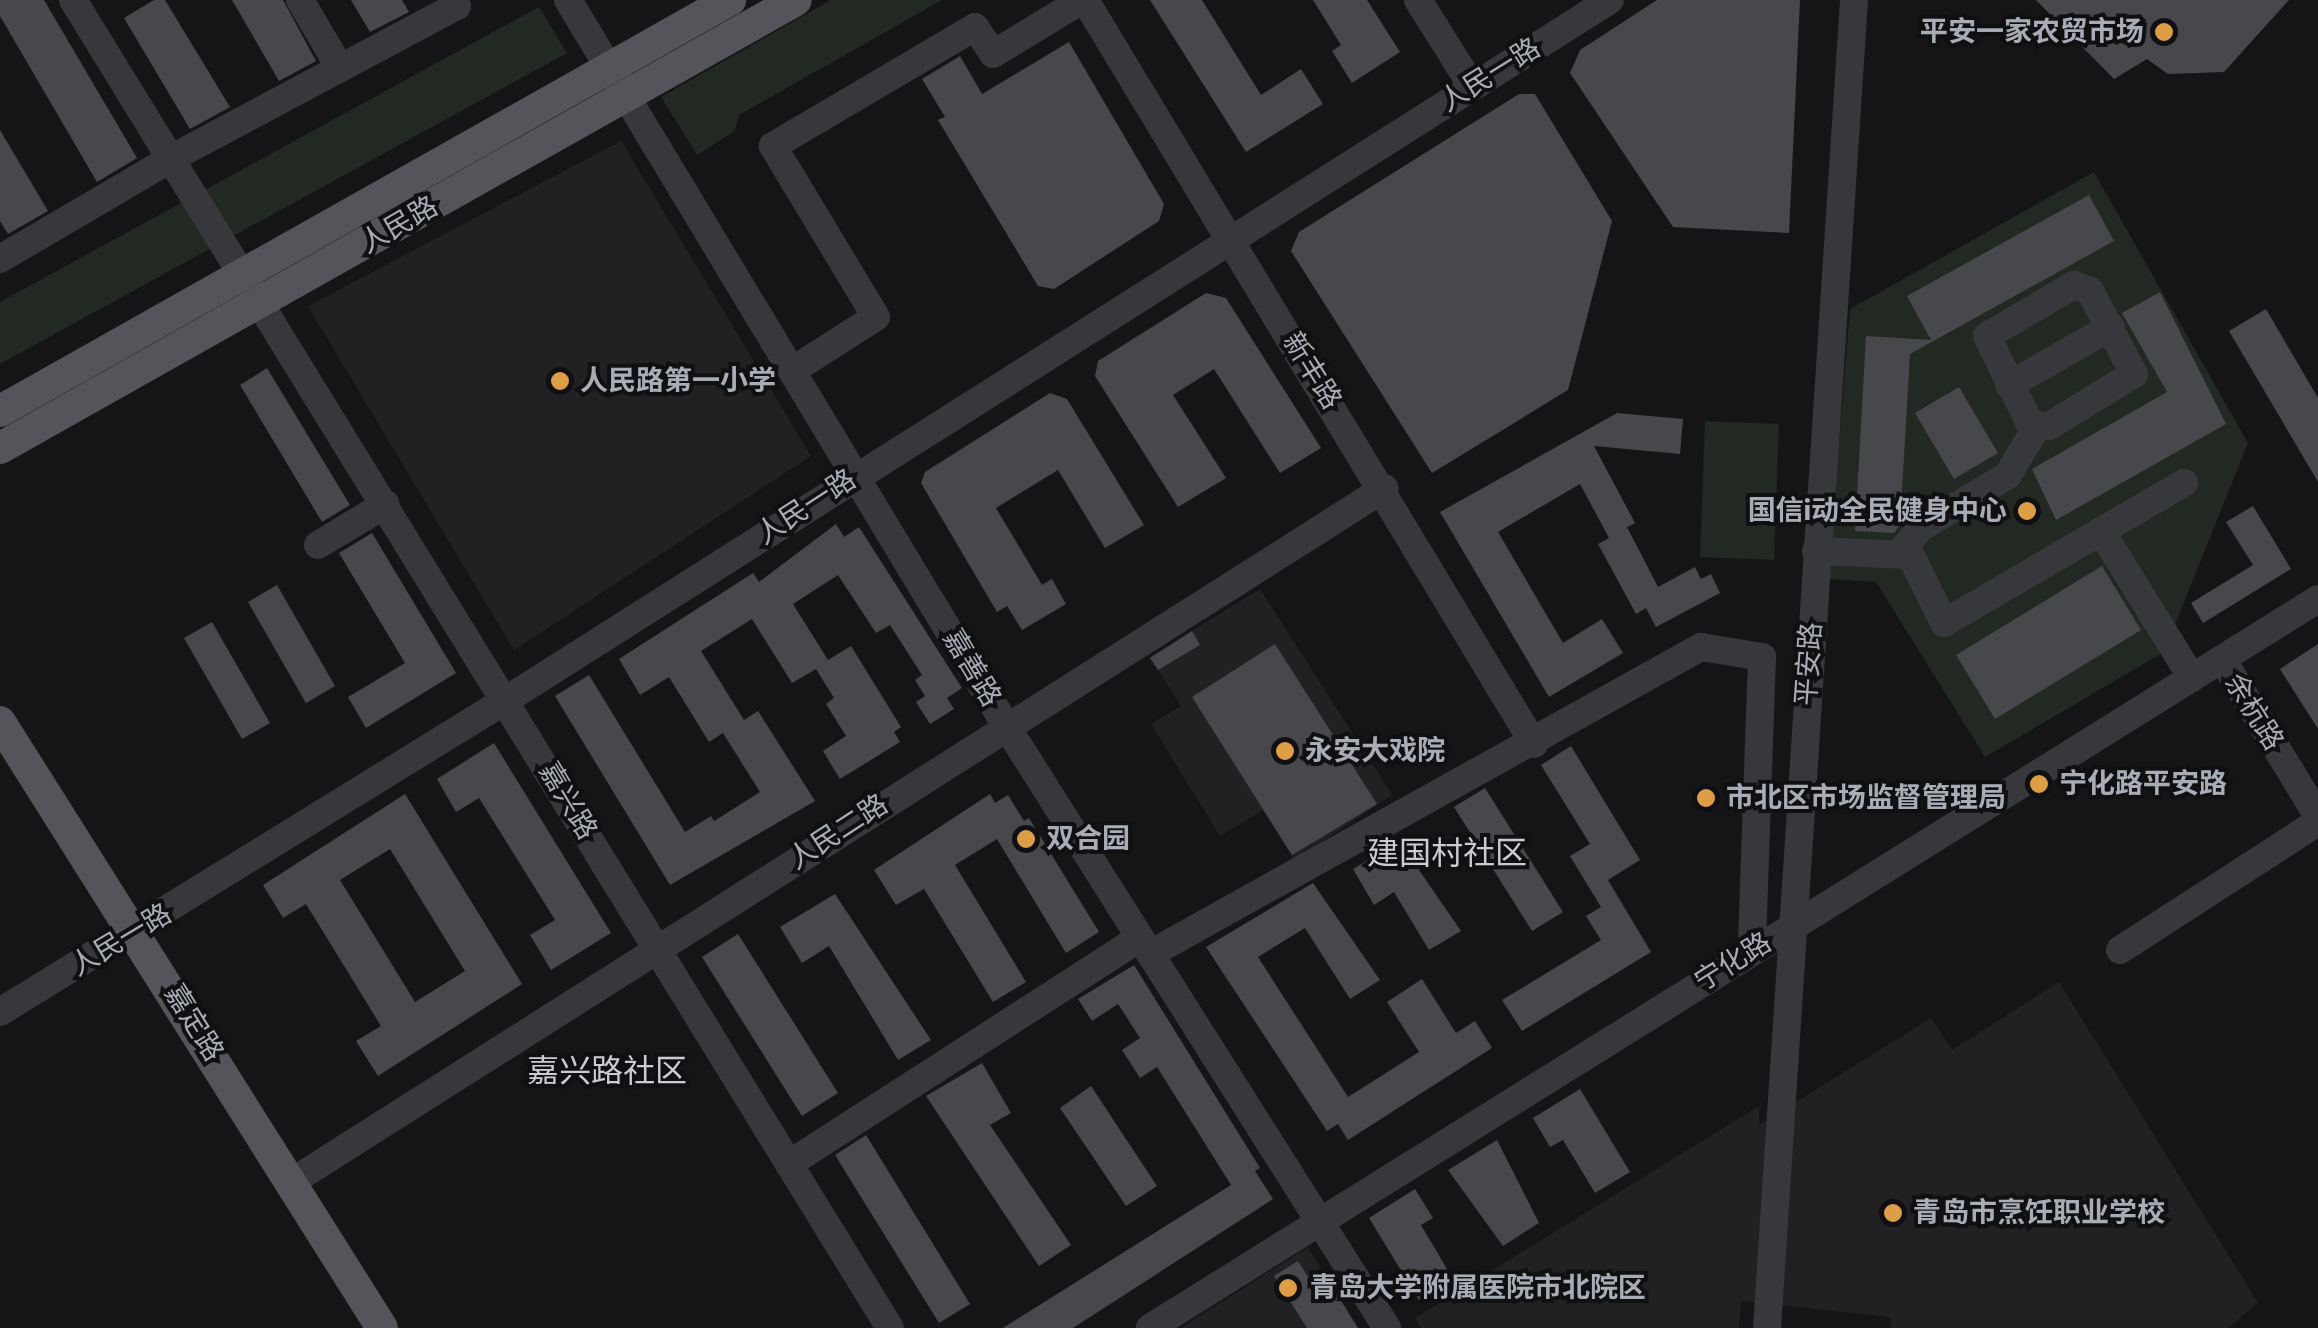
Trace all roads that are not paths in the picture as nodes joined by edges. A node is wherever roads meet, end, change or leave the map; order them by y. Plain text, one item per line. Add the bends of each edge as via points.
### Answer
1 (73, 0) edge
2 (300, 0) edge
3 (454, 0) edge
4 (568, 0) edge
5 (730, 0) edge
6 (796, 0) edge
7 (1084, 0) edge
8 (1418, 0) edge
9 (1610, 0) edge
10 (1854, 0) edge
11 (610, 67) junction
12 (340, 68) junction
13 (1472, 86) junction
14 (626, 96) junction
15 (172, 158) junction
16 (1230, 238) junction
17 (0, 259) edge
18 (255, 289) junction
19 (2111, 327) junction
20 (793, 370) junction
21 (2009, 384) junction
22 (0, 411) edge
23 (2037, 426) junction
24 (0, 448) edge
25 (856, 474) junction
26 (2184, 483) dead end
27 (1385, 488) junction
28 (386, 504) junction
29 (2101, 531) junction
30 (318, 545) dead end
31 (1816, 551) junction
32 (1907, 556) junction
33 (2318, 599) edge
34 (2222, 659) junction
35 (2192, 678) junction
36 (506, 700) junction
37 (0, 722) edge
38 (1005, 724) junction
39 (1534, 744) junction
40 (2318, 819) edge
41 (1790, 926) junction
42 (136, 932) junction
43 (1145, 946) junction
44 (658, 949) junction
45 (1752, 950) junction
46 (2120, 950) dead end
47 (0, 1012) edge
48 (789, 1164) junction
49 (294, 1181) junction
50 (1317, 1220) junction
51 (382, 1328) edge
52 (890, 1328) edge
53 (1150, 1328) edge
54 (1387, 1328) edge
55 (1767, 1328) edge

1 - 15 street, 嘉兴路
2 - 12 street
3 - 12 street via 457,6
4 - 11 street, 嘉善路
5 - 11 main road, 人民路
6 - 14 main road, 人民路
7 - 16 street, 新丰路
7 - 20 street via 993,54 976,27 773,146 876,318
8 - 13 street
9 - 13 street, 人民一路
10 - 31 street, 平安路
11 - 14 street, 嘉善路
11 - 18 main road, 人民路
12 - 15 street
13 - 16 street, 人民一路
14 - 18 main road, 人民路
14 - 20 street, 嘉善路
15 - 17 street
15 - 18 street, 嘉兴路
16 - 25 street, 人民一路
16 - 27 street, 新丰路
18 - 22 main road, 人民路
18 - 24 main road, 人民路
18 - 28 street, 嘉兴路
19 - 21 street
19 - 21 street via 2090,292 2074,285 1993,328 1988,346
19 - 23 street via 2134,374 2049,426
20 - 25 street, 嘉善路
21 - 23 street
23 - 32 street via 2008,475 1920,528 1906,546
25 - 36 street, 人民一路
25 - 38 street, 嘉善路
26 - 29 street
27 - 38 street, 人民二路
27 - 39 street, 新丰路
28 - 30 street
28 - 36 street, 嘉兴路
29 - 32 street via 1944,623
29 - 35 street
31 - 32 street
31 - 41 street, 平安路
33 - 34 street, 宁化路
34 - 35 street, 宁化路
34 - 40 street, 余杭路
35 - 41 street, 宁化路
36 - 42 street, 人民一路
36 - 44 street, 嘉兴路
37 - 42 main road, 嘉定路
38 - 43 street, 嘉善路
38 - 44 street, 人民二路
39 - 43 street
39 - 45 street via 1701,647 1762,657
40 - 46 street
41 - 45 street, 宁化路
41 - 55 street, 平安路
42 - 47 street, 人民一路
42 - 49 main road, 嘉定路
43 - 48 street
43 - 50 street, 嘉善路
44 - 48 street, 嘉兴路
44 - 49 street, 人民二路
45 - 50 street, 宁化路
48 - 52 street, 嘉兴路
49 - 51 main road, 嘉定路
50 - 53 street, 宁化路
50 - 54 street, 嘉善路

